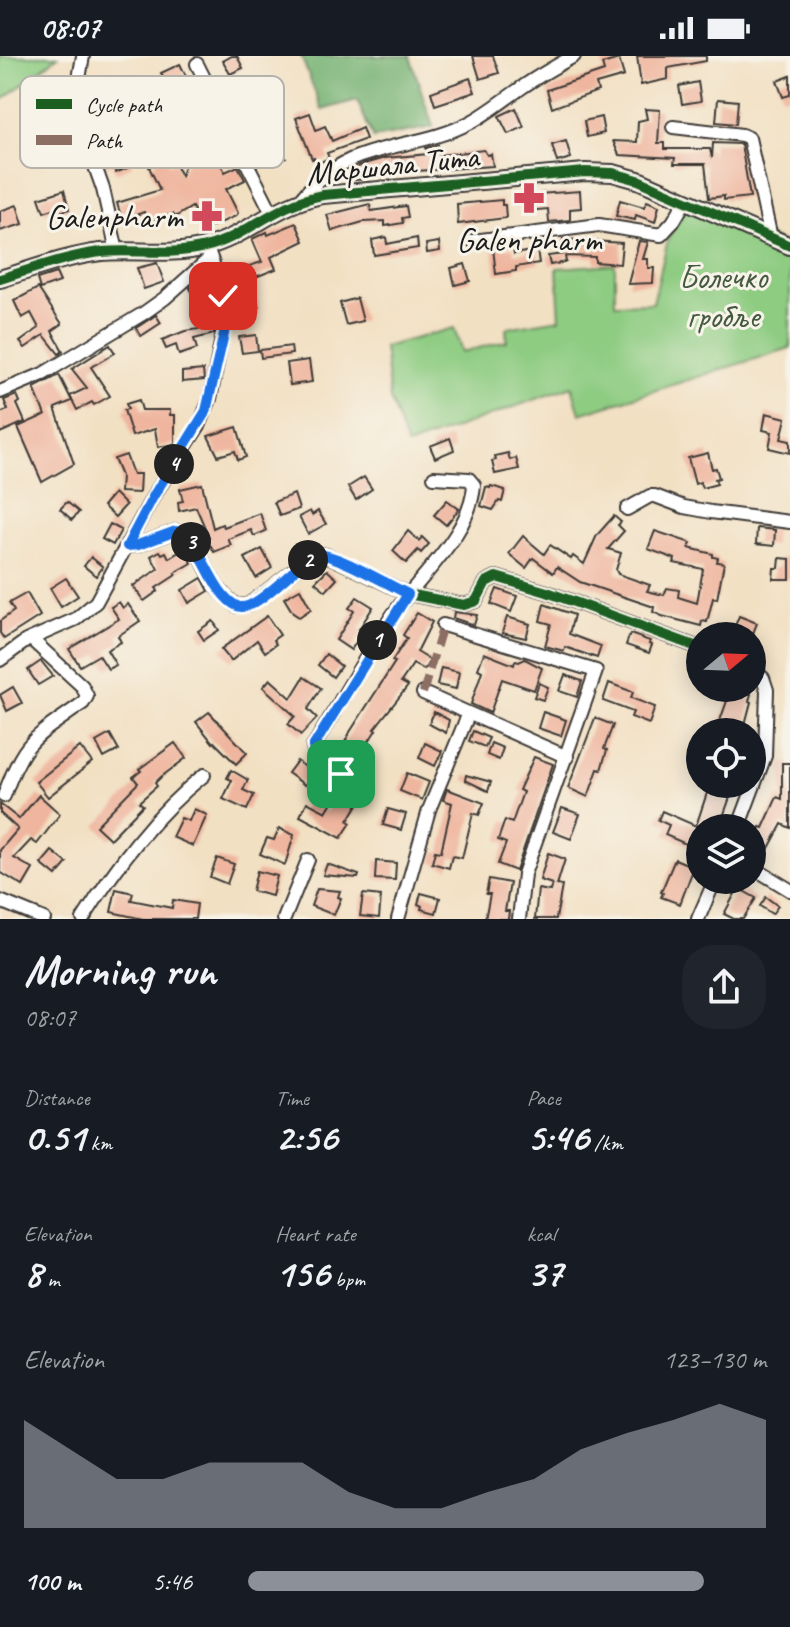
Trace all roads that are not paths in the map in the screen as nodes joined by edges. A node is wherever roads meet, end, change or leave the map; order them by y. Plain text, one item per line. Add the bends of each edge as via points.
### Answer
1 (83, 56) edge
2 (574, 56) edge
3 (197, 64) dead end
4 (79, 76) edge
5 (203, 76) edge
6 (673, 127) dead end
7 (96, 168) edge
8 (249, 168) edge
9 (301, 199) junction
10 (686, 200) junction
11 (272, 213) junction
12 (771, 238) junction
13 (473, 241) dead end
14 (790, 246) edge
15 (117, 251) junction
16 (208, 252) junction
17 (0, 279) edge
18 (0, 392) edge
19 (434, 477) dead end
20 (627, 509) dead end
21 (790, 522) edge
22 (127, 546) junction
23 (408, 594) junction
24 (443, 625) dead end
25 (31, 639) junction
26 (686, 643) edge
27 (0, 660) edge
28 (766, 687) edge
29 (423, 693) dead end
30 (468, 715) junction
31 (567, 757) junction
32 (341, 774) dead end
33 (204, 775) dead end
34 (4, 796) dead end
35 (743, 814) edge
36 (308, 860) dead end
37 (766, 875) edge
38 (790, 890) edge
39 (709, 894) edge
40 (0, 901) edge
41 (44, 919) edge
42 (83, 919) edge
43 (284, 919) edge
44 (398, 919) edge
45 (519, 919) edge
46 (698, 919) edge

1 - 4 street
2 - 9 street via 470,122 352,159
3 - 5 street
6 - 12 street via 749,138
7 - 15 street
8 - 11 street
9 - 10 street, Маршала Тита via 374,188 585,172 624,176
9 - 11 street, Маршала Тита
10 - 12 street, Маршала Тита
10 - 13 street via 661,235 599,225
11 - 16 street, Маршала Тита
12 - 14 street, Маршала Тита
15 - 16 street, Маршала Тита
15 - 17 street, Маршала Тита via 70,258
16 - 18 street via 144,313 43,374
16 - 22 street via 226,317 210,399
19 - 23 street via 469,479 474,493 460,529
20 - 21 street via 655,496 684,507
22 - 23 street via 181,532 237,606 265,595 320,554
22 - 25 street via 88,611
23 - 26 street via 469,605 496,577
23 - 32 street via 313,747 317,758
24 - 31 street via 596,671
25 - 27 street
25 - 34 street via 87,696 32,740 15,764
28 - 35 street via 765,756
29 - 30 street
30 - 31 street
30 - 44 street via 429,810
31 - 45 street via 524,874
33 - 42 street via 149,826
36 - 43 street
37 - 38 street
39 - 46 street
40 - 41 street

